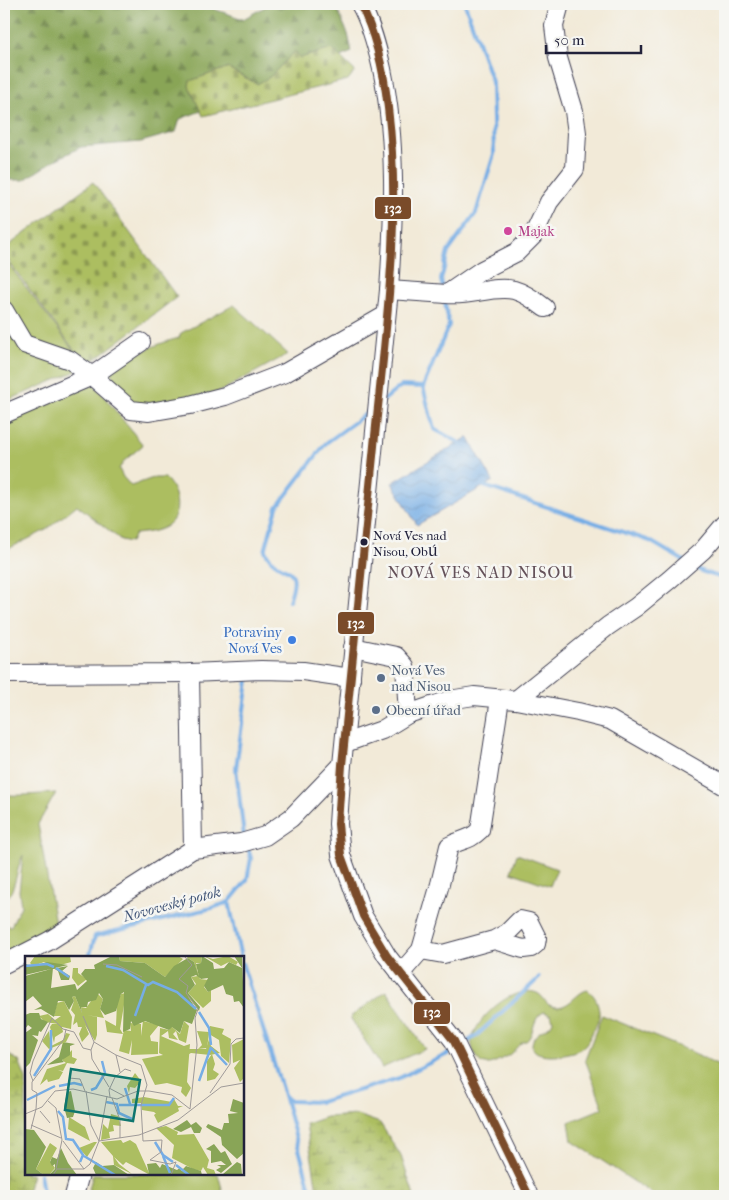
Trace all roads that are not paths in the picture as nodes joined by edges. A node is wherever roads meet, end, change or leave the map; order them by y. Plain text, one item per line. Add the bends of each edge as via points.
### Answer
1 (360, 4) edge
2 (560, 4) edge
3 (389, 290) junction
4 (447, 294) junction
5 (545, 308) dead end
6 (4, 310) edge
7 (386, 315) junction
8 (141, 342) dead end
9 (92, 376) junction
10 (4, 414) edge
11 (725, 524) edge
12 (353, 647) junction
13 (190, 673) junction
14 (4, 674) edge
15 (351, 678) junction
16 (508, 700) junction
17 (408, 714) junction
18 (345, 743) junction
19 (342, 765) junction
20 (725, 786) edge
21 (193, 849) junction
22 (494, 940) dead end
23 (421, 950) junction
24 (4, 964) edge
25 (400, 974) junction
26 (80, 1175) edge
27 (74, 1196) edge
28 (529, 1196) edge

1 - 3 street via 377,48 391,128 393,226
2 - 4 street via 554,26 558,58 574,111 577,133 574,169 549,202 533,236 524,246
3 - 4 street
3 - 7 street
4 - 5 street via 460,296 489,290 513,290
6 - 9 street via 24,344 70,360
7 - 9 street via 285,373 225,396 183,406 149,412 131,410
7 - 12 street
8 - 9 street
9 - 10 street
11 - 16 street via 703,550 656,591
12 - 15 street
12 - 17 street via 396,656 405,666
13 - 14 street
13 - 15 street via 303,671
13 - 21 street
15 - 18 street
16 - 17 street via 474,696 449,700
16 - 20 street via 610,720
16 - 23 street via 480,830 472,838 449,846
17 - 18 street via 382,730
18 - 19 street
19 - 21 street via 291,818 265,836 247,842
19 - 25 street via 338,824 341,855 363,916
21 - 24 street via 49,940
22 - 23 street via 444,954
23 - 25 street
25 - 28 street via 454,1041
26 - 27 street

